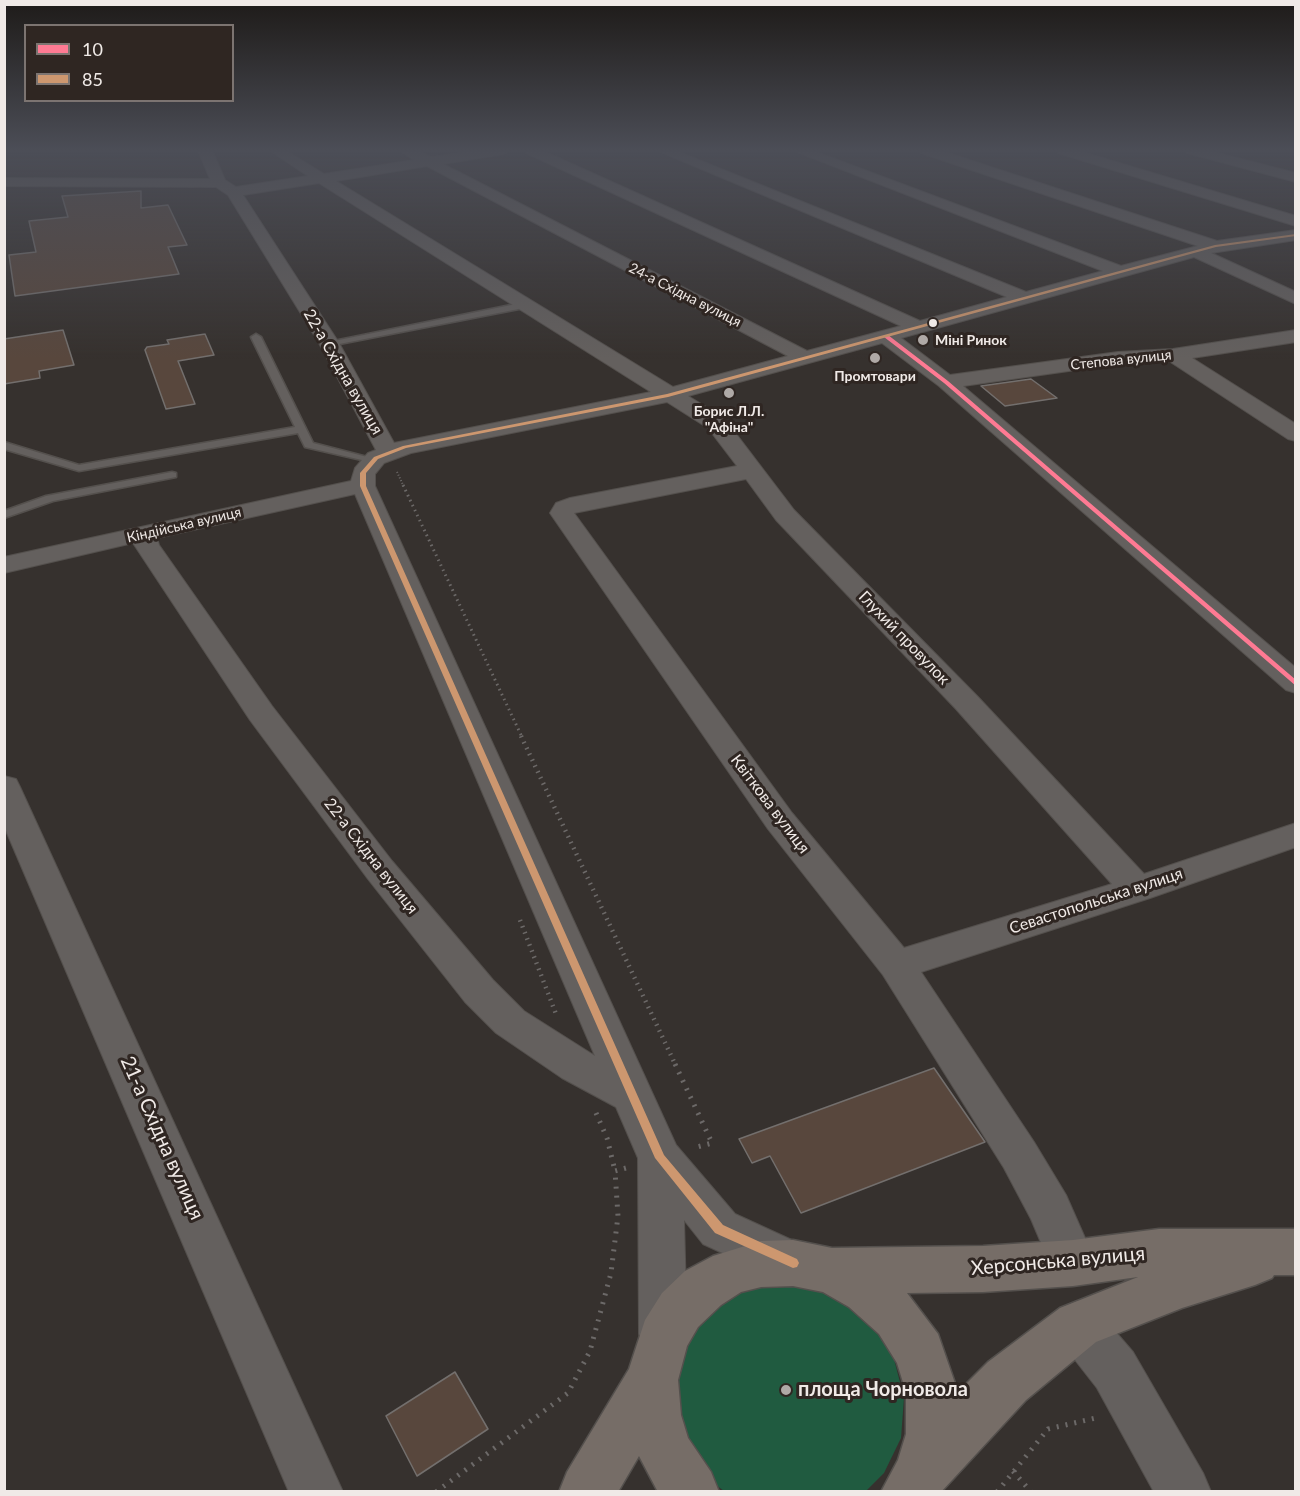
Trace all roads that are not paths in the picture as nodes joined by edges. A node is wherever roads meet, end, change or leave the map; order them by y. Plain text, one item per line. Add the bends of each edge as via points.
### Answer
1 (248, 220) edge
2 (387, 220) edge
3 (540, 220) edge
4 (684, 220) edge
5 (833, 220) edge
6 (983, 220) edge
7 (1137, 220) edge
8 (1296, 235) edge
9 (1216, 246) junction
10 (1196, 252) junction
11 (1120, 272) junction
12 (1024, 298) junction
13 (1296, 299) edge
14 (526, 305) junction
15 (919, 327) junction
16 (886, 336) junction
17 (1296, 336) edge
18 (256, 337) dead end
19 (329, 344) junction
20 (1173, 355) junction
21 (804, 357) junction
22 (946, 382) junction
23 (668, 395) junction
24 (302, 429) junction
25 (1296, 434) edge
26 (4, 445) edge
27 (374, 467) junction
28 (749, 471) junction
29 (172, 475) dead end
30 (4, 515) edge
31 (144, 534) junction
32 (4, 565) edge
33 (1296, 684) edge
34 (4, 787) edge
35 (1296, 834) edge
36 (1137, 888) junction
37 (896, 965) junction
38 (632, 1095) junction
39 (660, 1158) junction
40 (1291, 1252) edge
41 (1073, 1263) junction
42 (812, 1267) junction
43 (1078, 1325) junction
44 (658, 1359) junction
45 (915, 1483) edge
46 (316, 1491) edge
47 (587, 1491) edge
48 (691, 1491) edge
49 (1184, 1491) edge

1 - 19 street, 22-а Східна вулиця
2 - 14 street, Глухий провулок
3 - 21 street, 24-а Східна вулиця
4 - 15 street
5 - 12 street
6 - 11 street
7 - 9 street
8 - 9 street, Кіндійська вулиця
9 - 10 street, Кіндійська вулиця
10 - 11 street, Кіндійська вулиця
10 - 13 street
11 - 12 street, Кіндійська вулиця
12 - 15 street, Кіндійська вулиця
14 - 19 lane
14 - 23 street, Глухий провулок
15 - 16 street, Кіндійська вулиця
16 - 21 street, Кіндійська вулиця
16 - 22 street
17 - 20 street, Степова вулиця
18 - 24 lane
19 - 27 street, 22-а Східна вулиця
20 - 22 street, Степова вулиця via 1118,358
20 - 25 street
21 - 23 street, Кіндійська вулиця
22 - 33 street
23 - 27 street, Кіндійська вулиця
23 - 28 street, Глухий провулок via 716,423
24 - 26 lane via 79,468
24 - 27 lane via 309,445
27 - 31 street, Кіндійська вулиця via 335,490
27 - 38 street, 22-а Східна вулиця
28 - 36 street, Глухий провулок via 785,515 967,703
28 - 37 street, Квіткова вулиця via 579,503 562,513 780,821
29 - 30 lane via 50,498
31 - 32 street, Кіндійська вулиця
31 - 38 street, 22-а Східна вулиця via 146,545 261,713 380,870 479,991 520,1028 576,1066
34 - 46 street, 21-а Східна вулиця
35 - 36 street, Севастопольська вулиця
36 - 37 street, Севастопольська вулиця
37 - 41 street, Квіткова вулиця via 1020,1155 1050,1209
38 - 39 street, 22-а Східна вулиця
39 - 42 street via 719,1229
39 - 44 street
40 - 41 main road, Херсонська вулиця via 1159,1252
40 - 43 main road, Херсонська вулиця via 1179,1285
41 - 42 main road, Херсонська вулиця via 983,1269
42 - 44 main road via 751,1267 730,1272 703,1288 680,1310
42 - 45 main road via 867,1290 897,1317 920,1352 932,1392 933,1434
43 - 45 main road, Херсонська вулиця via 1007,1381 965,1423
43 - 49 street via 1115,1370
44 - 47 main road
44 - 48 main road via 654,1415 664,1451

